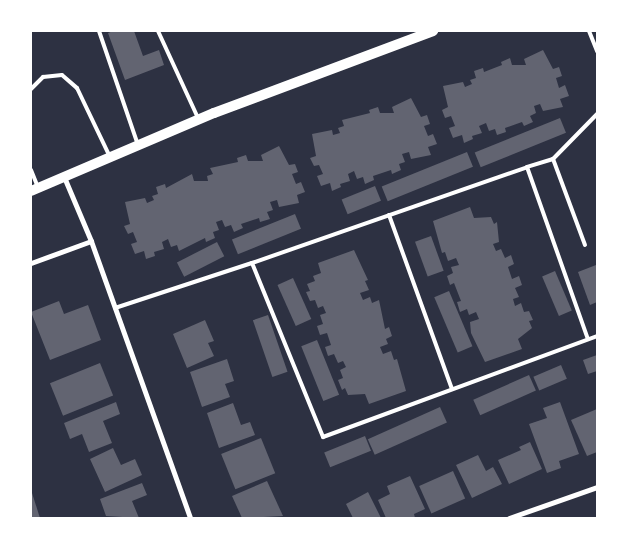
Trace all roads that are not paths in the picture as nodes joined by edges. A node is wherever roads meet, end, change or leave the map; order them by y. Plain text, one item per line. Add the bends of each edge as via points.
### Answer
1 (99, 31) edge
2 (158, 31) edge
3 (433, 31) edge
4 (589, 31) edge
5 (597, 51) edge
6 (31, 89) edge
7 (597, 114) edge
8 (198, 120) junction
9 (138, 145) junction
10 (110, 157) junction
11 (553, 159) junction
12 (527, 167) junction
13 (31, 170) edge
14 (64, 177) junction
15 (35, 189) edge
16 (389, 215) junction
17 (91, 241) junction
18 (585, 245) dead end
19 (252, 262) junction
20 (31, 263) edge
21 (115, 308) junction
22 (597, 336) edge
23 (588, 339) junction
24 (452, 389) junction
25 (597, 487) edge
26 (190, 518) edge
27 (509, 518) edge

1 - 9 lane
2 - 8 lane
3 - 8 main road
4 - 5 lane
6 - 10 lane via 43,77 62,75 77,88
7 - 11 lane
8 - 9 main road
9 - 10 main road
10 - 14 main road
11 - 12 lane
11 - 18 lane
12 - 16 lane
12 - 23 lane
13 - 15 lane
14 - 15 main road
14 - 17 street
16 - 19 lane
16 - 24 lane
17 - 20 street
17 - 21 street
19 - 21 lane
19 - 24 lane via 323,437
21 - 26 street
22 - 23 lane
23 - 24 lane
25 - 27 street

